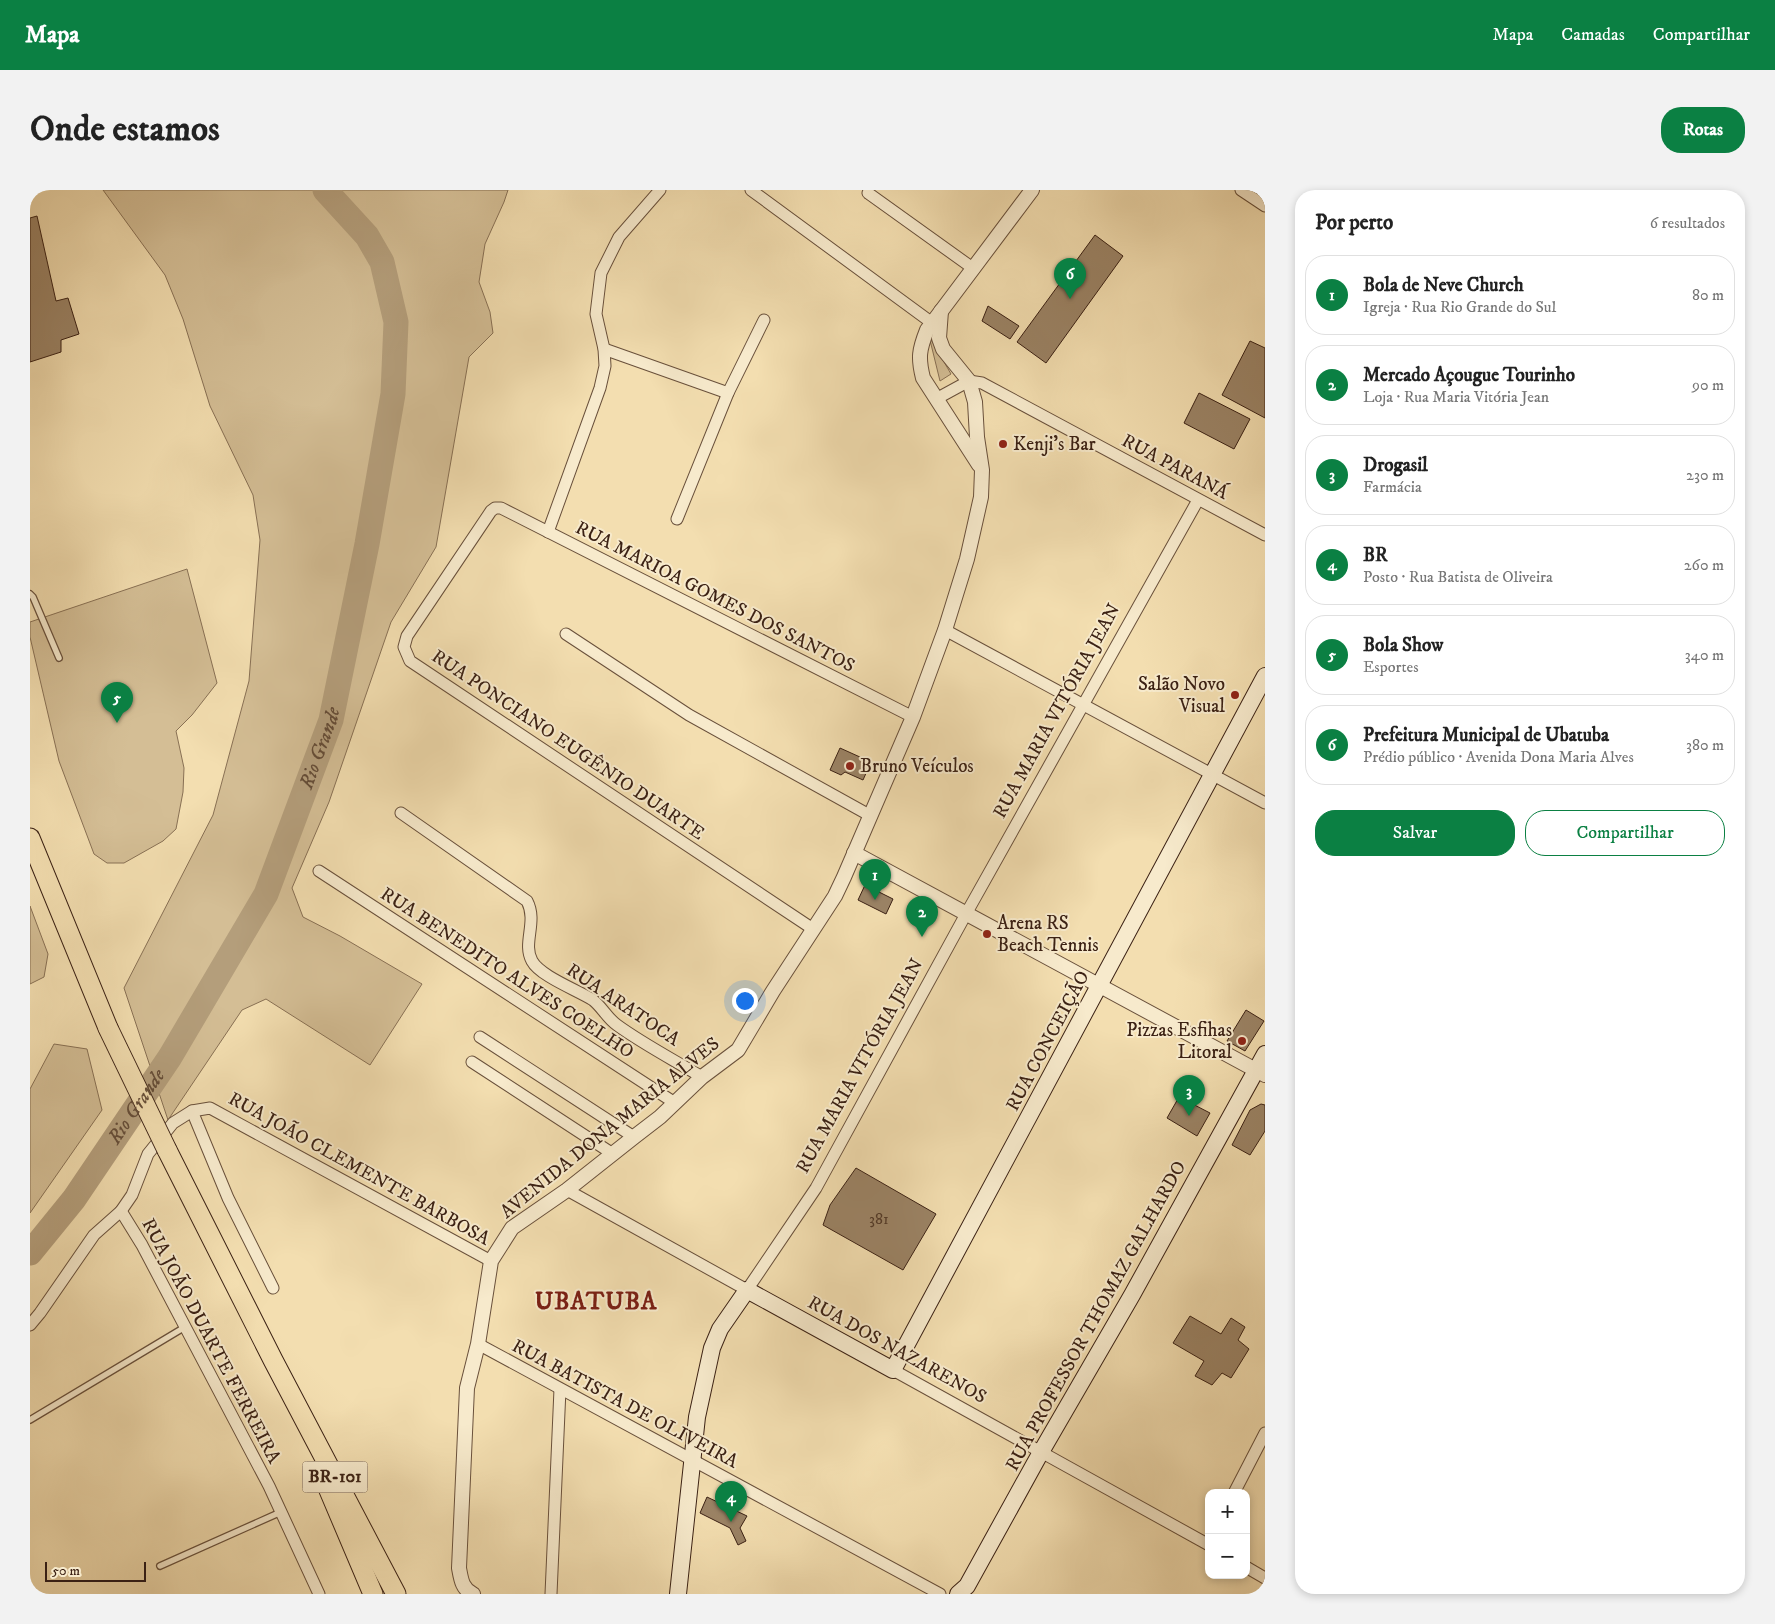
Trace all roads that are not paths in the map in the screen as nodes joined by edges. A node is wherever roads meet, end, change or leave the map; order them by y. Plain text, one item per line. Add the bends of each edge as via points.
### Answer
1 (660, 190) edge
2 (751, 190) edge
3 (1032, 190) edge
4 (1241, 190) edge
5 (868, 193) dead end
6 (1265, 206) edge
7 (974, 269) junction
8 (764, 320) dead end
9 (936, 326) junction
10 (604, 349) junction
11 (968, 382) junction
12 (728, 393) junction
13 (936, 399) junction
14 (982, 470) junction
15 (1198, 500) junction
16 (501, 508) joint
17 (677, 519) dead end
18 (548, 532) junction
19 (1265, 536) edge
20 (30, 594) edge
21 (945, 630) junction
22 (566, 634) dead end
23 (59, 658) dead end
24 (1265, 676) edge
25 (1084, 705) junction
26 (914, 717) junction
27 (1212, 775) junction
28 (1265, 803) edge
29 (401, 814) dead end
30 (871, 816) junction
31 (30, 838) edge
32 (854, 853) junction
33 (319, 871) dead end
34 (966, 914) junction
35 (813, 929) junction
36 (1100, 986) junction
37 (480, 1037) dead end
38 (1265, 1054) edge
39 (472, 1062) dead end
40 (1261, 1073) edge
41 (702, 1077) junction
42 (675, 1104) junction
43 (192, 1111) junction
44 (634, 1137) junction
45 (613, 1154) junction
46 (567, 1190) junction
47 (121, 1211) junction
48 (491, 1261) junction
49 (273, 1288) dead end
50 (747, 1290) junction
51 (30, 1325) edge
52 (185, 1327) junction
53 (478, 1344) junction
54 (273, 1360) junction
55 (893, 1370) junction
56 (560, 1388) junction
57 (30, 1420) edge
58 (1265, 1433) edge
59 (1041, 1452) junction
60 (693, 1461) junction
61 (1236, 1489) edge
62 (282, 1512) junction
63 (1205, 1542) edge
64 (160, 1566) dead end
65 (1250, 1569) edge
66 (1265, 1578) edge
67 (470, 1593) edge
68 (319, 1594) edge
69 (373, 1594) edge
70 (396, 1594) edge
71 (551, 1594) edge
72 (678, 1594) edge
73 (940, 1594) edge
74 (958, 1594) edge

1 - 10 street via 619,236 601,273 596,314
2 - 9 street
3 - 7 street
4 - 6 street
5 - 7 street
7 - 9 street via 941,311
8 - 12 street
9 - 11 street, AVENIDA DONA MARIA ALVES via 943,349
9 - 13 street via 927,330 919,361 923,378
10 - 12 street
10 - 18 street via 605,366 600,388
11 - 13 street
11 - 14 street, AVENIDA DONA MARIA ALVES via 975,402
11 - 15 street, RUA PARANÁ via 982,382 996,389
12 - 17 street
13 - 14 street
14 - 21 street, AVENIDA DONA MARIA ALVES via 981,497 967,559
15 - 19 street, RUA PARANÁ
15 - 25 street, RUA MARIA VITÓRIA JEAN
16 - 18 street, RUA MARIOA GOMES DOS SANTOS
16 - 35 street, RUA PONCIANO EUGÊNIO DUARTE via 490,511 407,636 404,647 410,661
18 - 26 street, RUA MARIOA GOMES DOS SANTOS
20 - 23 lane
21 - 25 street
21 - 26 street, AVENIDA DONA MARIA ALVES
22 - 30 street via 689,715
24 - 27 main road, RUA CONCEIÇÃO
25 - 27 street
25 - 34 street, RUA MARIA VITÓRIA JEAN
26 - 30 street, AVENIDA DONA MARIA ALVES
27 - 28 street
27 - 36 main road, RUA CONCEIÇÃO
29 - 41 street, RUA ARATOCA via 527,901 531,910 528,951 532,963 542,972 594,1001 614,1024
30 - 32 street, AVENIDA DONA MARIA ALVES
31 - 54 highway, BR-101, bridge via 108,1028
32 - 34 street
32 - 35 street, AVENIDA DONA MARIA ALVES via 835,896
33 - 42 street, RUA BENEDITO ALVES COELHO
34 - 36 street
34 - 50 street, RUA MARIA VITÓRIA JEAN via 816,1188
35 - 41 street, AVENIDA DONA MARIA ALVES via 738,1050
36 - 40 street
36 - 55 main road, RUA CONCEIÇÃO
37 - 44 street
38 - 40 main road, RUA PROFESSOR THOMAZ GALHARDO
39 - 45 street
40 - 59 main road, RUA PROFESSOR THOMAZ GALHARDO
41 - 42 street, AVENIDA DONA MARIA ALVES
42 - 44 street, AVENIDA DONA MARIA ALVES
43 - 47 street via 173,1123 148,1154 132,1195
43 - 48 street, RUA JOÃO CLEMENTE BARBOSA via 210,1108
43 - 49 street via 228,1198
44 - 45 street, AVENIDA DONA MARIA ALVES
45 - 46 street, AVENIDA DONA MARIA ALVES
46 - 48 street, AVENIDA DONA MARIA ALVES via 512,1228
46 - 50 street, RUA DOS NAZARENOS
47 - 51 street, RUA JOÃO DUARTE FERREIRA via 94,1235
47 - 52 street, RUA JOÃO DUARTE FERREIRA
48 - 53 street, AVENIDA DONA MARIA ALVES
50 - 55 main road, RUA DOS NAZARENOS
50 - 60 main road, RUA MARIA VITÓRIA JEAN via 720,1329 712,1348 697,1418
52 - 57 lane
52 - 62 street, RUA JOÃO DUARTE FERREIRA
53 - 56 street, RUA BATISTA DE OLIVEIRA
53 - 67 street, AVENIDA DONA MARIA ALVES via 467,1388 459,1568 462,1583
54 - 69 highway, BR-101
54 - 70 highway, BR-101
55 - 59 street, RUA DOS NAZARENOS
56 - 60 street, RUA BATISTA DE OLIVEIRA
56 - 71 street
58 - 61 street
59 - 63 street, RUA DOS NAZARENOS
59 - 74 main road, RUA PROFESSOR THOMAZ GALHARDO via 967,1586
60 - 72 main road, RUA MARIA VITÓRIA JEAN
60 - 73 street, RUA BATISTA DE OLIVEIRA
62 - 64 lane
62 - 68 street, RUA JOÃO DUARTE FERREIRA
65 - 66 street

